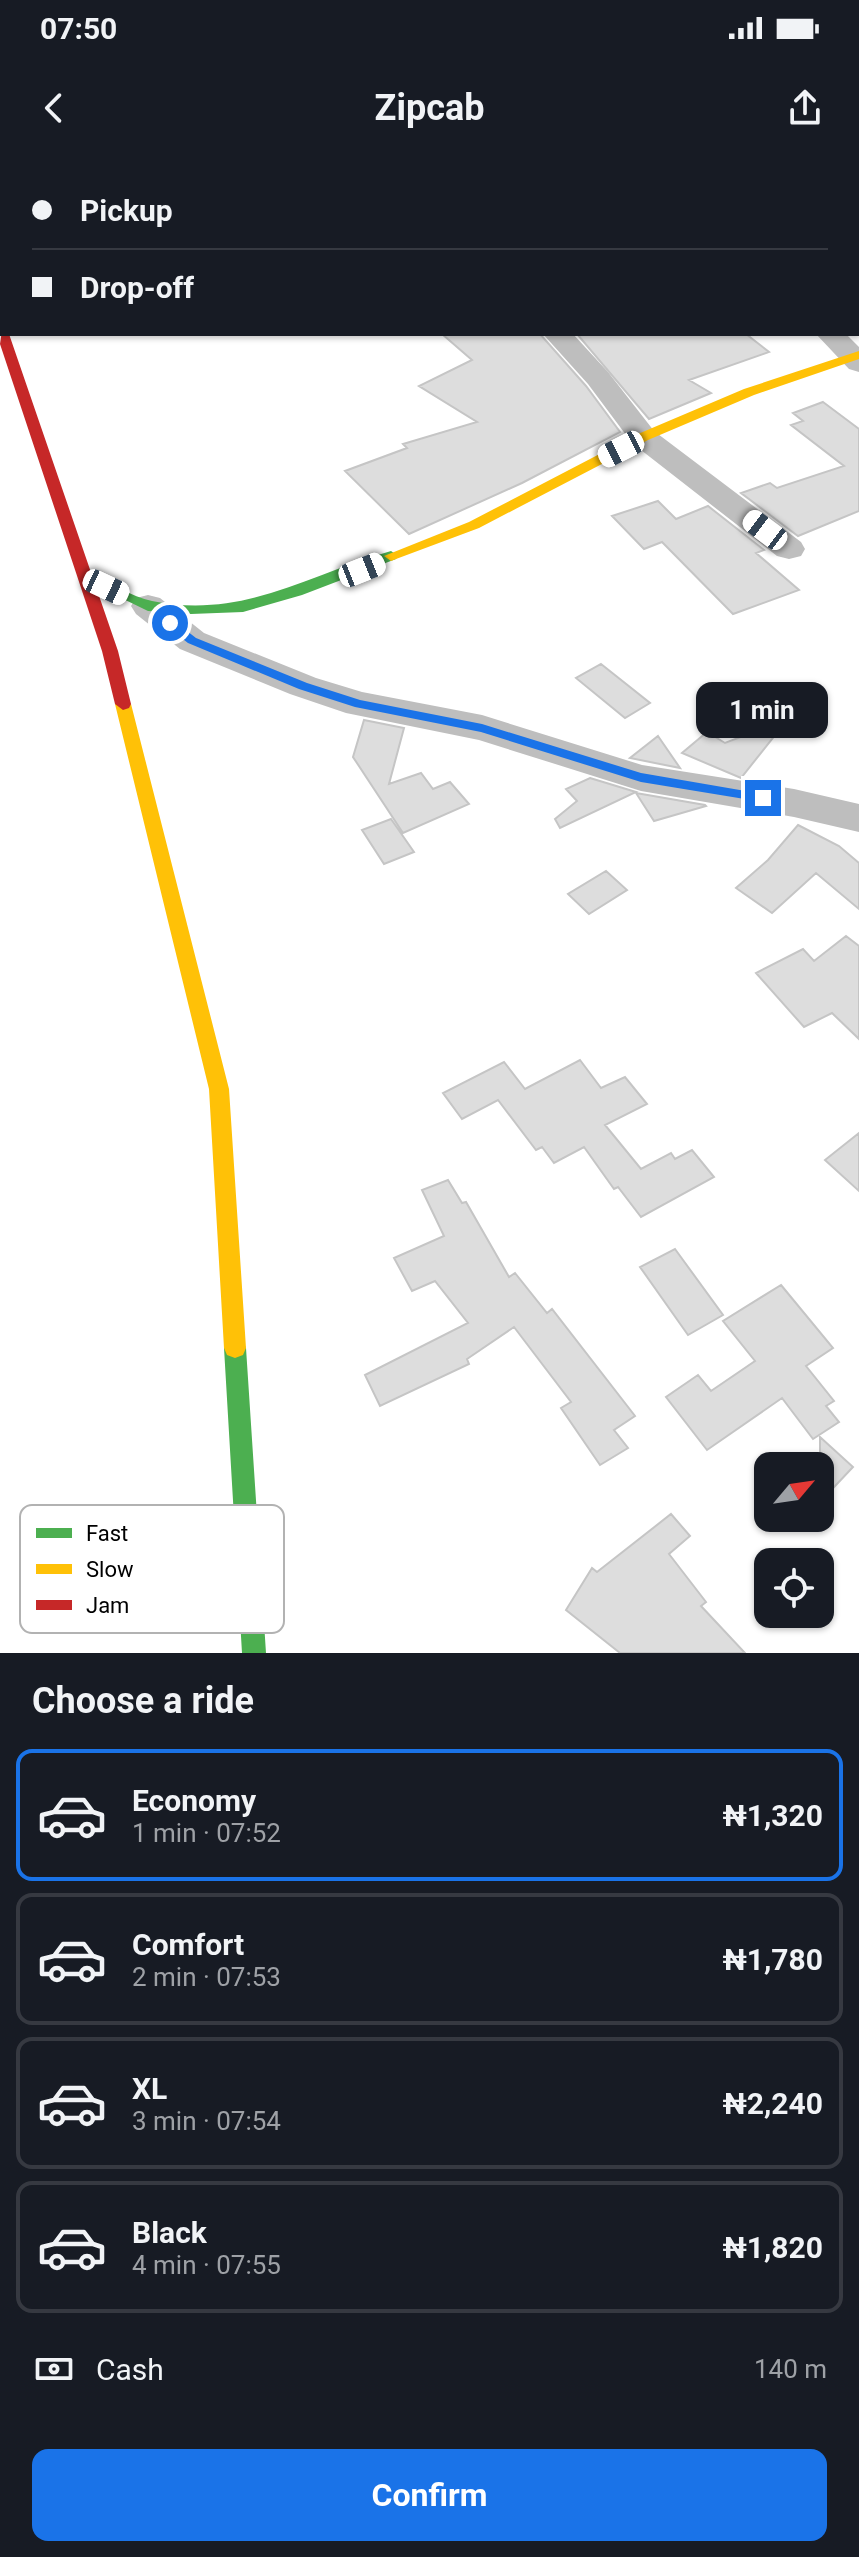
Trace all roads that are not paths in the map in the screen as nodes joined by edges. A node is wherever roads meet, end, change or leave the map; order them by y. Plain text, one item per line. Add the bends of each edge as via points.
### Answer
1 (3, 336) edge
2 (559, 336) edge
3 (832, 336) edge
4 (857, 358) edge
5 (643, 437) junction
6 (789, 549) dead end
7 (85, 577) junction
8 (148, 606) junction
9 (859, 818) edge
10 (245, 1505) edge
11 (253, 1633) edge
12 (254, 1653) edge

1 - 7 street
2 - 5 street
3 - 4 street
4 - 5 street via 749,392
5 - 6 street
5 - 8 street via 474,525 310,588 243,607
7 - 8 street
7 - 10 street via 110,651 219,1089
8 - 9 street via 192,641 359,704 482,728 641,778
11 - 12 street

